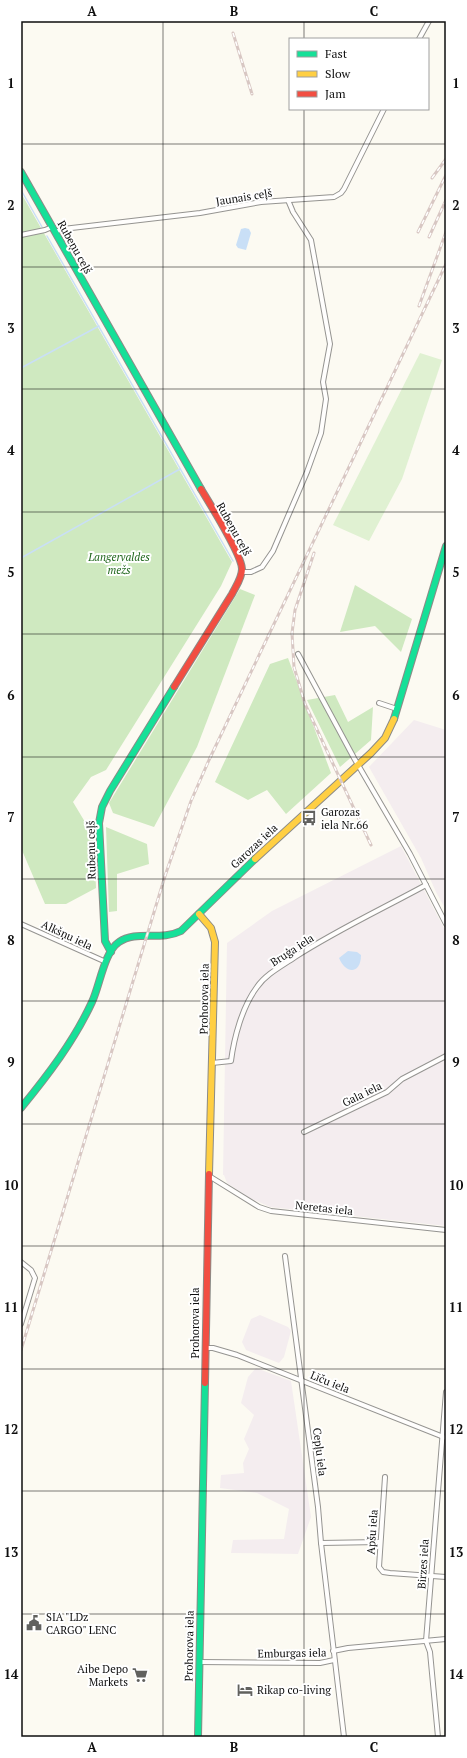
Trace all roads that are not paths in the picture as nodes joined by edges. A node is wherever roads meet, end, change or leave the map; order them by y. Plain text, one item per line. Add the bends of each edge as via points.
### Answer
1 (429, 21) edge
2 (420, 38) edge
3 (383, 110) edge
4 (21, 172) edge
5 (288, 200) junction
6 (54, 229) junction
7 (21, 235) edge
8 (446, 546) edge
9 (242, 572) junction
10 (298, 654) dead end
11 (379, 703) dead end
12 (397, 709) junction
13 (358, 764) junction
14 (426, 885) junction
15 (198, 914) junction
16 (21, 924) edge
17 (446, 924) edge
18 (111, 952) junction
19 (106, 962) junction
20 (446, 1056) edge
21 (212, 1063) junction
22 (21, 1108) edge
23 (304, 1132) dead end
24 (209, 1176) junction
25 (446, 1230) edge
26 (285, 1256) dead end
27 (21, 1262) edge
28 (21, 1324) edge
29 (205, 1348) junction
30 (302, 1380) junction
31 (446, 1392) edge
32 (444, 1437) edge
33 (385, 1477) dead end
34 (380, 1542) junction
35 (321, 1543) junction
36 (430, 1577) junction
37 (446, 1577) edge
38 (446, 1639) edge
39 (426, 1641) junction
40 (334, 1651) junction
41 (334, 1660) junction
42 (199, 1662) junction
43 (198, 1737) edge
44 (344, 1737) edge
45 (438, 1737) edge

1 - 2 street
3 - 5 street, Jaunais ceļš via 341,194 334,197
4 - 6 street, Rubeņu ceļš
5 - 6 street, Jaunais ceļš via 200,213
5 - 9 street via 311,240 330,344 323,382 326,399 318,439 273,551 262,567 251,572
6 - 7 street, Jaunais ceļš
6 - 9 street, Rubeņu ceļš via 238,554 242,562
8 - 12 street, Garozas iela
9 - 18 street, Rubeņu ceļš via 232,594 102,807 99,828 105,941
10 - 13 street
11 - 12 street
12 - 13 street, Garozas iela via 385,738
13 - 14 street
13 - 15 street, Garozas iela
14 - 17 street
14 - 21 street, Bruģa iela via 315,945 266,978 256,988 240,1022 231,1062
15 - 18 street, Garozas iela via 175,935 162,938 127,938
15 - 21 street, Prohorova iela via 211,928 215,938
16 - 19 street, Alkšņu iela
18 - 19 street, Garozas iela
19 - 22 street, Garozas iela via 94,1000 82,1023
20 - 23 street, Gala iela via 402,1079 387,1092
21 - 24 street, Prohorova iela
24 - 25 street, Neretas iela via 259,1207 271,1211
24 - 29 street, Prohorova iela
26 - 30 street, Cepļu iela
27 - 28 street via 31,1270 35,1278
29 - 30 street, Līču iela via 237,1355
29 - 42 street, Prohorova iela
30 - 32 street, Līču iela
30 - 35 street, Cepļu iela
31 - 32 street, Birzes iela
32 - 36 street, Birzes iela
33 - 34 street, Apšu iela
34 - 35 street
34 - 36 street, Apšu iela via 379,1567 384,1572
35 - 40 street, Cepļu iela
36 - 37 street, Apšu iela
36 - 39 street, Birzes iela
38 - 39 street, Emburgas iela
39 - 40 street, Emburgas iela
39 - 45 street, Birzes iela via 430,1652
40 - 41 street, Emburgas iela
41 - 42 street, Emburgas iela via 320,1663
41 - 44 street
42 - 43 street, Prohorova iela

